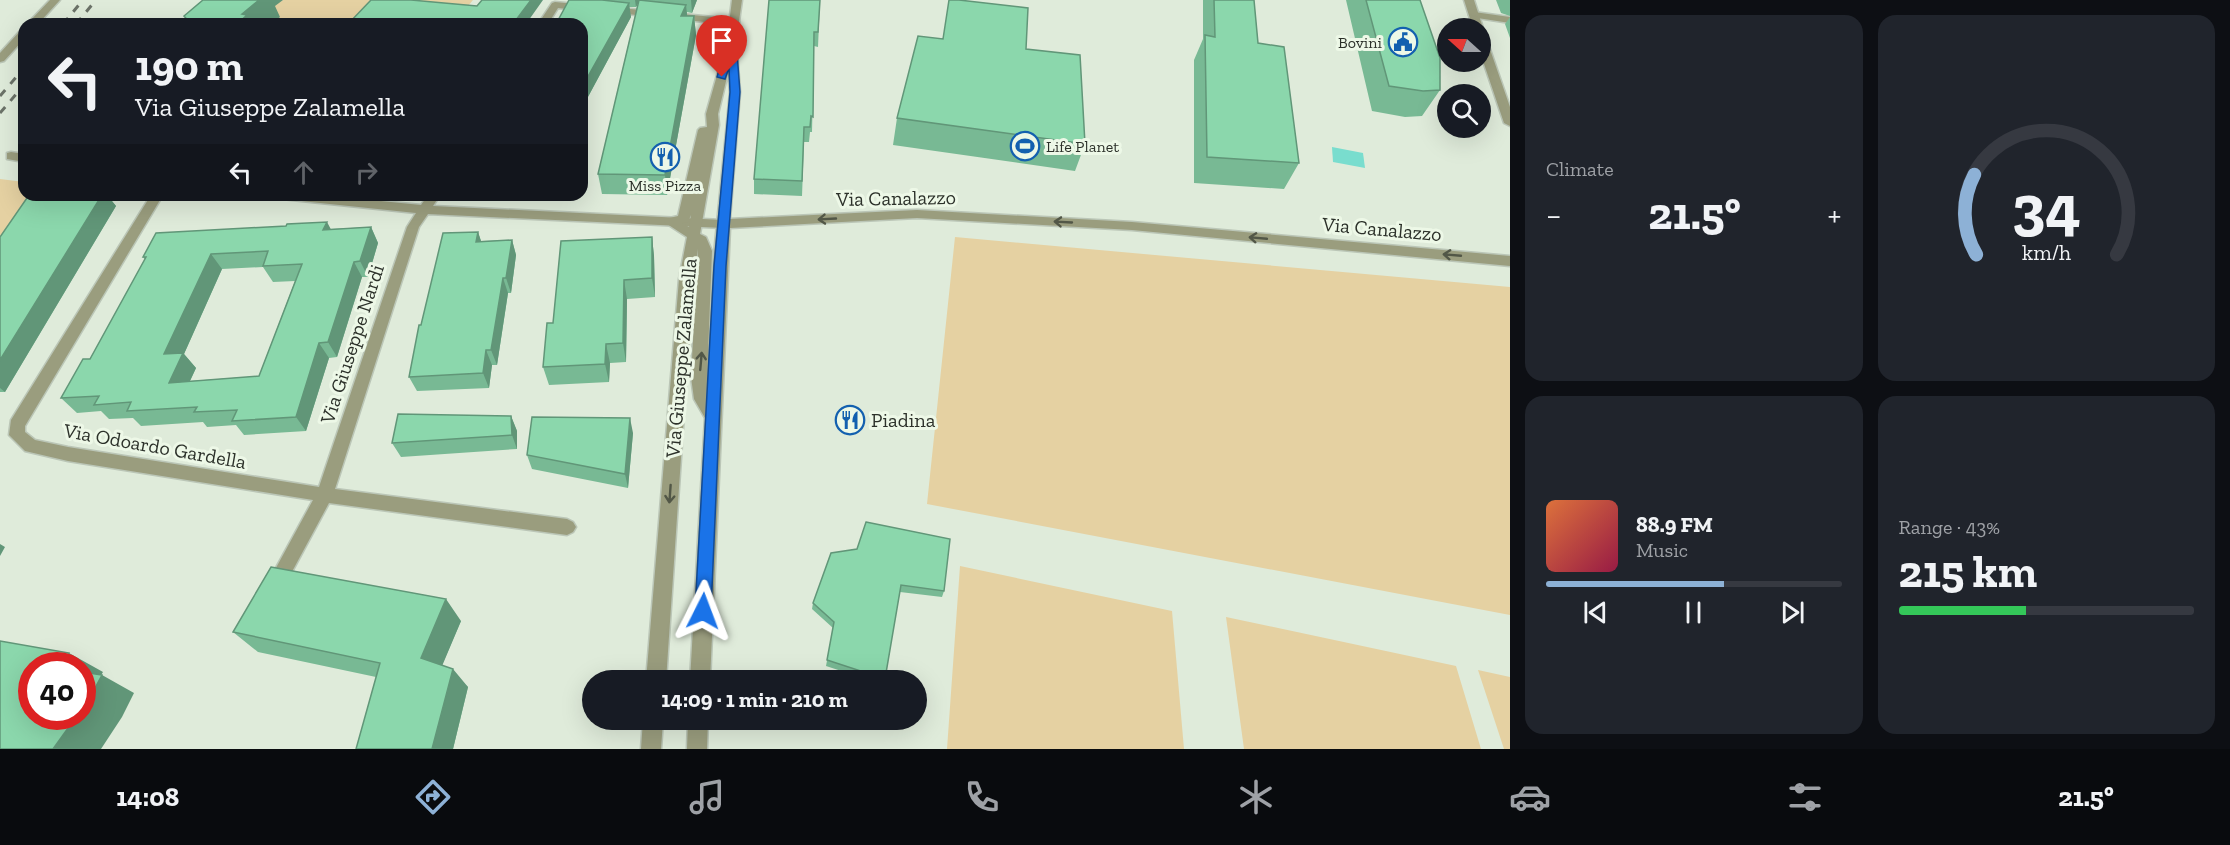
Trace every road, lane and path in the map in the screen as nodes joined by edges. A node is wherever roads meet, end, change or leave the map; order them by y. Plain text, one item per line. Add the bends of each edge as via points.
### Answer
1 (55, 0) edge
2 (737, 0) edge
3 (1469, 0) edge
4 (591, 8) edge
5 (603, 9) edge
6 (1474, 15) junction
7 (38, 18) edge
8 (547, 18) edge
9 (1475, 18) edge
10 (1510, 20) edge
11 (734, 22) junction
12 (18, 40) edge
13 (732, 40) junction
14 (0, 59) edge
15 (1491, 67) edge
16 (712, 114) junction
17 (1510, 123) edge
18 (153, 201) edge
19 (343, 201) edge
20 (430, 201) edge
21 (424, 209) junction
22 (670, 222) junction
23 (723, 224) junction
24 (695, 229) junction
25 (1510, 261) edge
26 (712, 416) junction
27 (325, 494) junction
28 (567, 527) dead end
29 (267, 599) edge
30 (657, 670) edge
31 (700, 670) edge
32 (652, 730) edge
33 (698, 730) edge
34 (651, 749) edge
35 (697, 749) edge

1 - 7 street
2 - 11 street, Via Giuseppe Zalamella
3 - 6 street
4 - 8 street via 555,5
5 - 11 street
6 - 9 street
6 - 10 street
11 - 13 street, Via Giuseppe Zalamella
12 - 14 street
13 - 16 street, Via Giuseppe Zalamella
13 - 23 street, Via Giuseppe Zalamella via 735,92
15 - 17 street
16 - 22 street via 699,149 688,206 682,219
16 - 24 street, Via Giuseppe Zalamella
18 - 27 street, Via Odoardo Gardella via 17,425 17,435 31,446 68,454
19 - 21 street
20 - 21 street, Via Giuseppe Nardi
21 - 22 street
21 - 27 street, Via Giuseppe Nardi via 413,227
22 - 24 street
23 - 24 street, Via Canalazzo
25 -> 23 street, Via Canalazzo via 1132,226 917,214
23 - 26 street, Via Giuseppe Zalamella
26 -> 24 street via 702,399 699,377 705,251
24 -> 30 street, Via Giuseppe Zalamella via 686,279
26 - 31 street, Via Giuseppe Zalamella
27 - 28 street, Via Odoardo Gardella
27 - 29 street, Via Giuseppe Nardi
32 - 34 street
33 - 35 street

